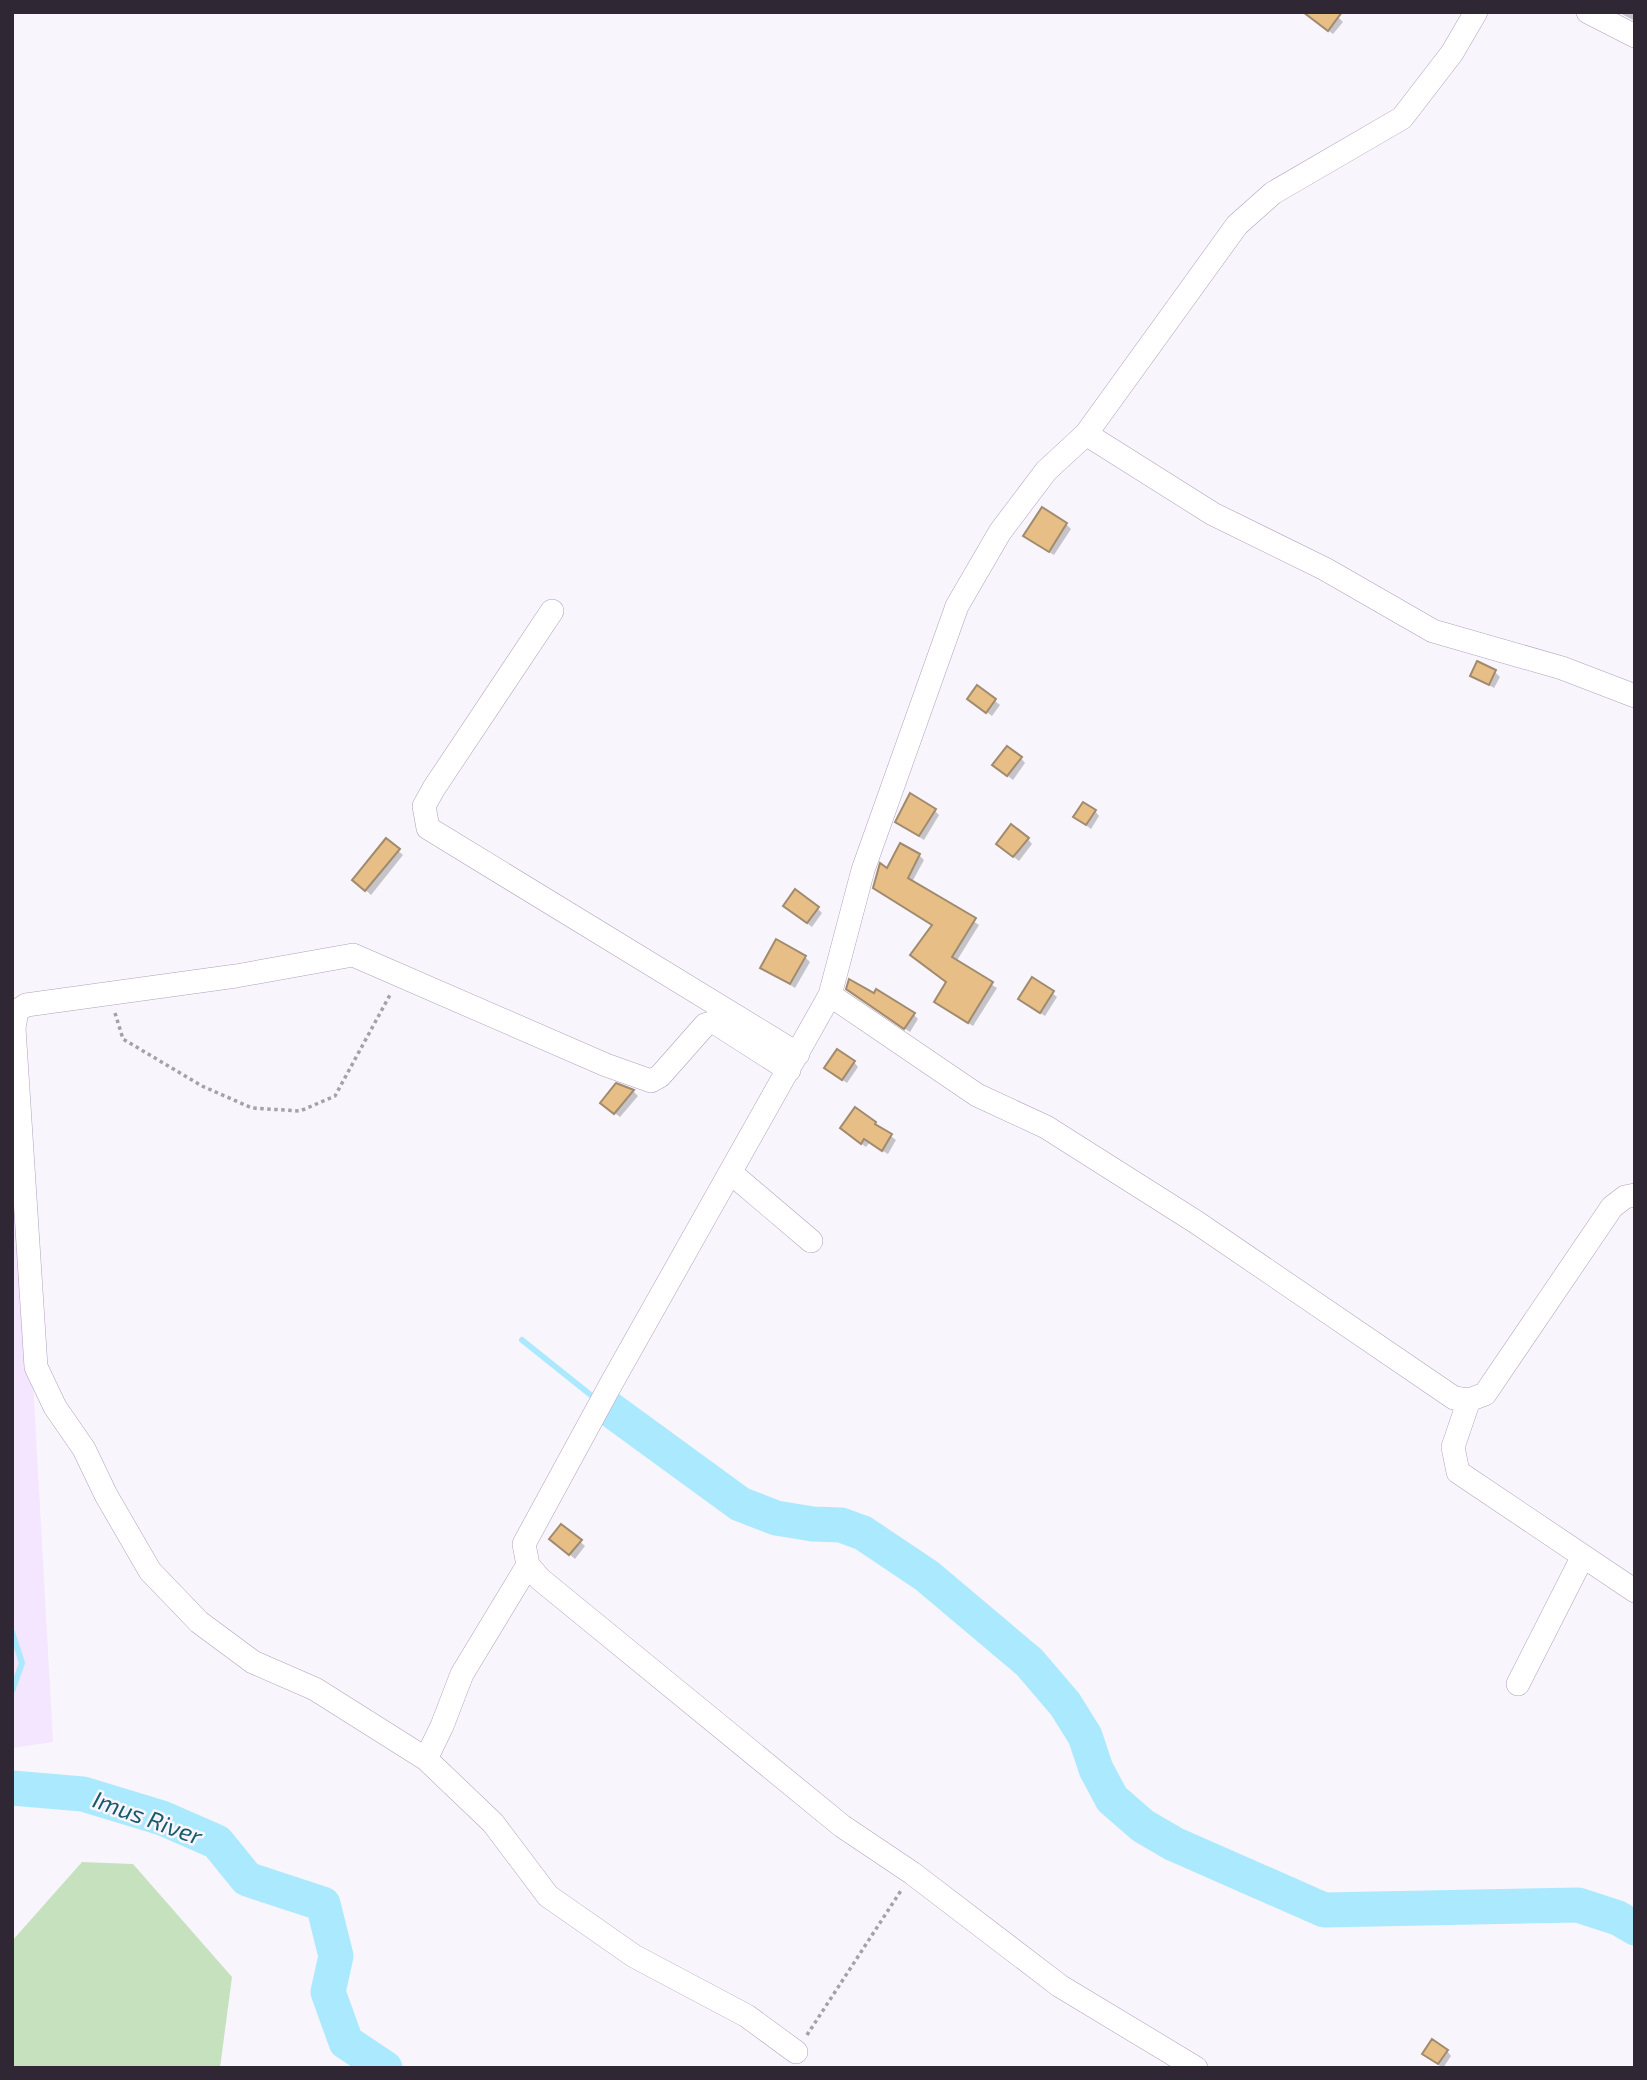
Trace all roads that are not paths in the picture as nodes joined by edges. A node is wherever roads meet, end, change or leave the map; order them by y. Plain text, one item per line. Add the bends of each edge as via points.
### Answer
1 (1476, 12) edge
2 (1588, 12) edge
3 (1635, 36) edge
4 (1086, 433) junction
5 (552, 611) dead end
6 (1635, 696) edge
7 (830, 995) junction
8 (793, 1062) junction
9 (731, 1173) junction
10 (1635, 1195) edge
11 (811, 1241) dead end
12 (1469, 1400) junction
13 (1583, 1556) junction
14 (527, 1564) junction
15 (1635, 1591) edge
16 (1518, 1684) dead end
17 (426, 1759) junction
18 (796, 2052) road end
19 (1196, 2068) edge

1 - 4 street via 1452,53 1402,118 1273,193 1237,225
2 - 3 street
4 - 6 street via 1213,514 1325,569 1433,631 1562,668
4 - 7 street via 1046,471 1000,532 957,606 863,870
5 - 8 street via 434,788 424,806 428,828
7 - 8 street
7 - 12 street via 977,1095 1046,1127 1196,1222 1454,1398
8 - 9 street
8 - 17 street via 714,1022 705,1025 651,1081 353,955 26,1005 17,1011 15,1042 36,1367 55,1407 84,1449 150,1571 198,1622 253,1662 315,1689
9 - 11 street
9 - 14 street via 524,1544
10 - 12 street via 1625,1196 1612,1208 1485,1394
12 - 13 street via 1453,1447 1458,1472
13 - 15 street
13 - 16 street
14 - 17 street via 462,1674
14 - 19 street via 842,1826 912,1873 1060,1986
17 - 18 street via 493,1823 548,1896 634,1956 747,2016

